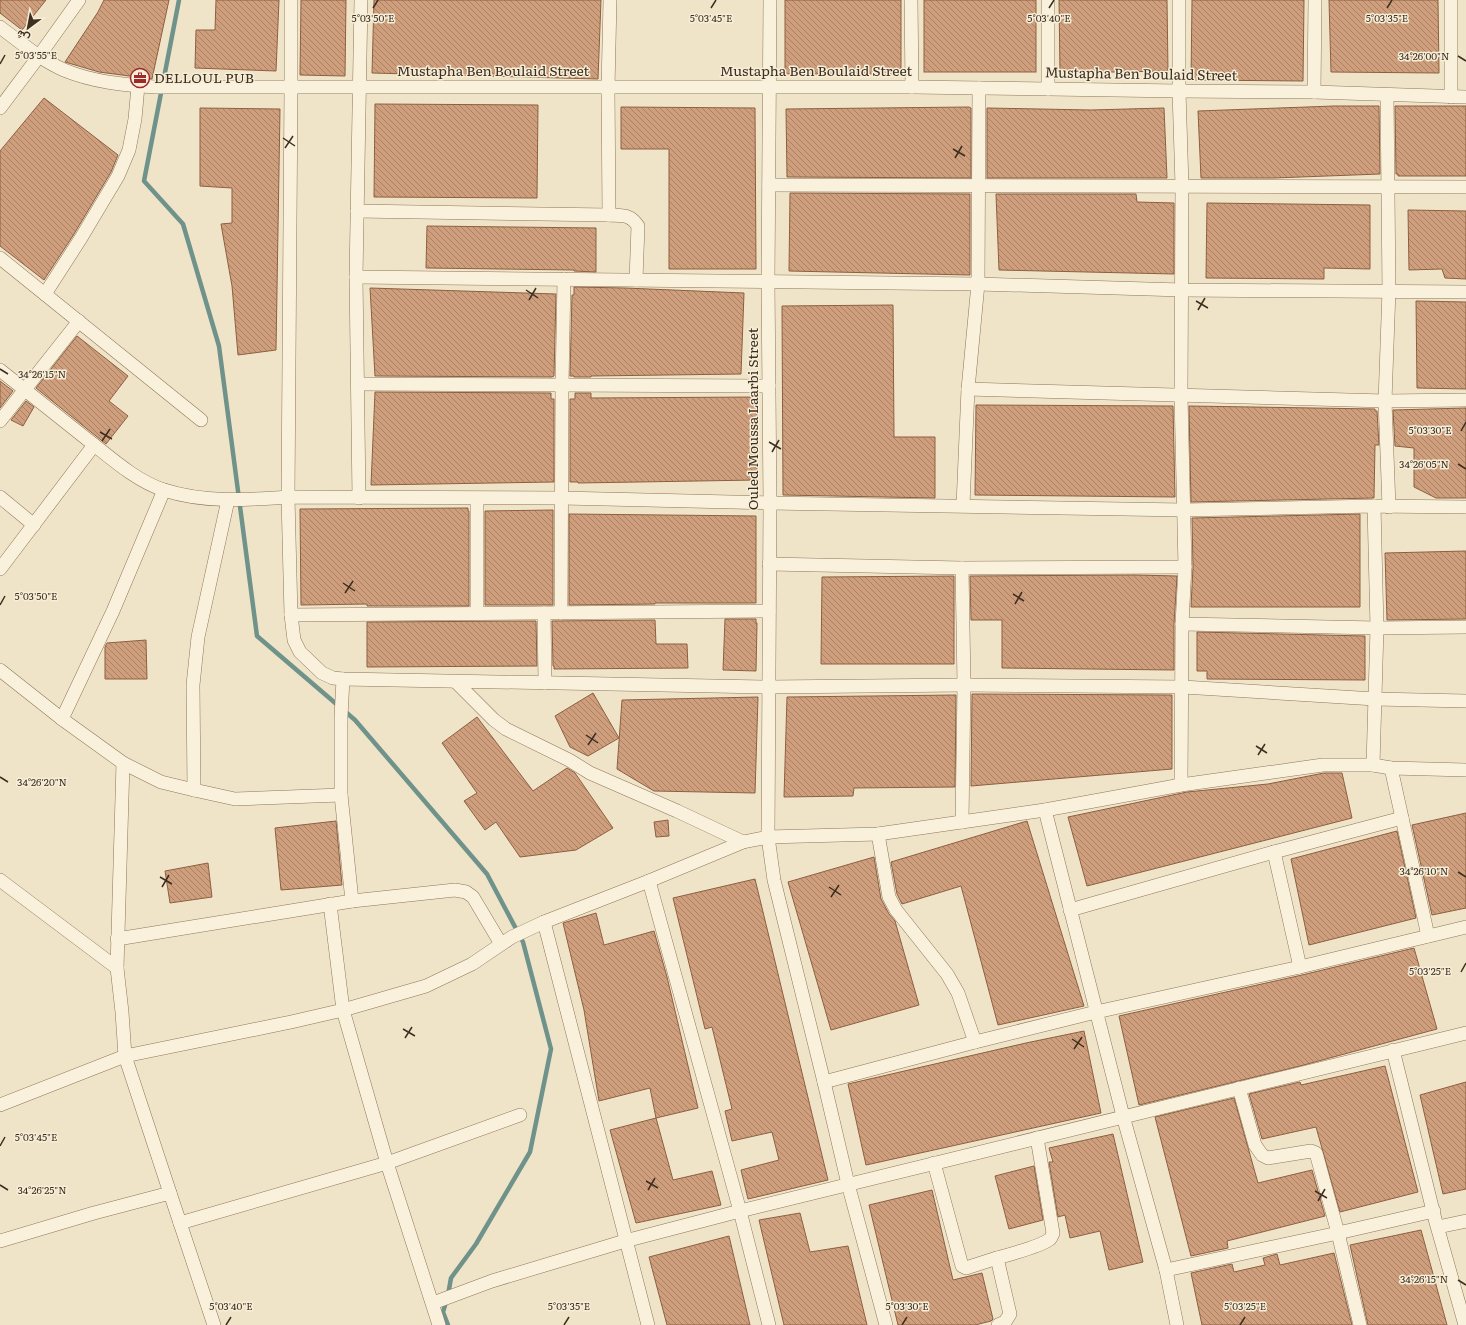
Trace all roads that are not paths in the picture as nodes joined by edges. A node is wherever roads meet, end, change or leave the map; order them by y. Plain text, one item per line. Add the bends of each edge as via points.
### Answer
1 (79, 0) edge
2 (291, 0) edge
3 (361, 0) edge
4 (610, 0) edge
5 (770, 0) edge
6 (911, 0) edge
7 (1048, 0) edge
8 (1179, 0) edge
9 (1315, 0) edge
10 (1452, 0) edge
11 (0, 27) edge
12 (39, 56) junction
13 (138, 86) junction
14 (292, 87) junction
15 (360, 87) junction
16 (770, 87) junction
17 (912, 87) junction
18 (608, 88) junction
19 (979, 88) junction
20 (1048, 89) junction
21 (1179, 91) junction
22 (1314, 92) junction
23 (1387, 95) junction
24 (1451, 97) junction
25 (1466, 97) edge
26 (0, 108) edge
27 (769, 184) junction
28 (980, 185) junction
29 (1182, 186) junction
30 (1388, 186) junction
31 (1466, 186) edge
32 (358, 211) junction
33 (609, 215) junction
34 (0, 258) edge
35 (356, 277) junction
36 (564, 279) junction
37 (636, 280) junction
38 (768, 282) junction
39 (978, 284) junction
40 (1182, 290) junction
41 (1389, 290) junction
42 (1466, 292) edge
43 (45, 294) junction
44 (79, 321) junction
45 (0, 370) edge
46 (358, 384) junction
47 (562, 385) junction
48 (769, 386) junction
49 (968, 389) junction
50 (25, 390) junction
51 (1182, 396) junction
52 (1466, 400) edge
53 (1385, 401) junction
54 (201, 420) dead end
55 (0, 421) edge
56 (94, 445) junction
57 (164, 490) junction
58 (0, 497) edge
59 (288, 497) junction
60 (359, 498) junction
61 (477, 498) junction
62 (562, 498) junction
63 (228, 500) junction
64 (770, 503) junction
65 (963, 505) junction
66 (1374, 506) junction
67 (1389, 507) junction
68 (1466, 507) edge
69 (1184, 510) junction
70 (34, 525) junction
71 (769, 564) junction
72 (1185, 567) junction
73 (962, 568) junction
74 (0, 569) edge
75 (769, 611) junction
76 (477, 613) junction
77 (544, 613) junction
78 (561, 613) junction
79 (291, 615) junction
80 (1182, 624) junction
81 (1466, 627) edge
82 (1377, 628) junction
83 (0, 670) edge
84 (343, 679) junction
85 (456, 682) junction
86 (545, 683) junction
87 (964, 685) junction
88 (769, 687) junction
89 (1182, 687) junction
90 (1375, 699) junction
91 (1466, 701) edge
92 (62, 719) junction
93 (123, 763) junction
94 (1373, 765) junction
95 (1391, 768) junction
96 (1466, 770) edge
97 (1181, 785) junction
98 (194, 790) junction
99 (341, 795) junction
100 (1045, 810) junction
101 (1402, 818) junction
102 (962, 822) junction
103 (878, 834) junction
104 (768, 837) junction
105 (743, 842) junction
106 (1274, 852) junction
107 (0, 880) edge
108 (649, 881) junction
109 (352, 901) junction
110 (330, 904) junction
111 (1070, 910) junction
112 (544, 922) junction
113 (1466, 926) edge
114 (1428, 936) junction
115 (117, 939) junction
116 (506, 940) junction
117 (117, 968) junction
118 (1300, 968) junction
119 (343, 1010) junction
120 (1096, 1012) junction
121 (1466, 1033) edge
122 (975, 1042) junction
123 (1394, 1050) junction
124 (125, 1056) junction
125 (824, 1082) junction
126 (1239, 1088) junction
127 (0, 1105) edge
128 (520, 1115) dead end
129 (1123, 1116) junction
130 (1037, 1138) junction
131 (387, 1163) junction
132 (934, 1163) junction
133 (848, 1184) junction
134 (170, 1193) junction
135 (740, 1210) junction
136 (1434, 1211) junction
137 (1466, 1221) edge
138 (180, 1223) junction
139 (1438, 1227) junction
140 (1338, 1234) junction
141 (0, 1241) edge
142 (625, 1241) junction
143 (998, 1258) junction
144 (1166, 1270) junction
145 (433, 1303) junction
146 (214, 1325) edge
147 (439, 1325) edge
148 (648, 1325) edge
149 (769, 1325) edge
150 (886, 1325) edge
151 (998, 1325) edge
152 (1178, 1325) edge
153 (1360, 1325) edge
154 (1465, 1325) edge

1 - 12 street
2 - 14 street
3 - 15 street
4 - 18 street
5 - 16 street, Ouled Moussa Laarbi Street
6 - 17 street
7 - 20 street
8 - 21 street
9 - 22 street
10 - 24 street
11 - 12 street, Mustapha Ben Boulaid Street
12 - 13 street, Mustapha Ben Boulaid Street via 63,70 85,78
12 - 26 street
13 - 14 street, Mustapha Ben Boulaid Street
13 - 43 street via 129,150 118,176
14 - 15 street, Mustapha Ben Boulaid Street
14 - 59 street
15 - 18 street, Mustapha Ben Boulaid Street
15 - 32 street
16 - 17 street, Mustapha Ben Boulaid Street
16 - 18 street, Mustapha Ben Boulaid Street
16 - 27 street, Ouled Moussa Laarbi Street
17 - 19 street, Mustapha Ben Boulaid Street
18 - 33 street
19 - 20 street, Mustapha Ben Boulaid Street
19 - 28 street
20 - 21 street, Mustapha Ben Boulaid Street
21 - 22 street, Mustapha Ben Boulaid Street
21 - 29 street
22 - 23 street, Mustapha Ben Boulaid Street
23 - 24 street, Mustapha Ben Boulaid Street
23 - 30 street
24 - 25 street, Mustapha Ben Boulaid Street
27 - 28 street
27 - 38 street, Ouled Moussa Laarbi Street
28 - 29 street
28 - 39 street
29 - 30 street
29 - 40 street
30 - 31 street
30 - 41 street
32 - 33 street
32 - 35 street
33 - 37 street via 627,216 634,219 638,226
34 - 43 street
35 - 36 street
35 - 46 street
36 - 37 street
36 - 47 street
37 - 38 street
38 - 39 street
38 - 48 street, Ouled Moussa Laarbi Street
39 - 40 street
39 - 49 street
40 - 41 street
40 - 51 street
41 - 42 street
41 - 53 street
43 - 44 street
44 - 50 street
44 - 54 street
45 - 50 street
46 - 47 street
46 - 60 street
47 - 48 street
47 - 62 street
48 - 64 street, Ouled Moussa Laarbi Street
49 - 51 street
49 - 65 street
50 - 55 street
50 - 56 street
51 - 53 street
51 - 69 street
52 - 53 street
53 - 67 street
56 - 57 street via 142,480
56 - 70 street
57 - 63 street via 199,498
57 - 92 street via 113,611
58 - 70 street
59 - 60 street
59 - 63 street
59 - 79 street
60 - 61 street
61 - 62 street
61 - 76 street
62 - 64 street
62 - 78 street
63 - 98 street via 198,637 193,685
64 - 65 street
64 - 71 street, Ouled Moussa Laarbi Street
65 - 69 street
66 - 67 street
66 - 69 street
66 - 82 street
67 - 68 street
69 - 72 street
70 - 74 street
71 - 73 street
71 - 75 street, Ouled Moussa Laarbi Street
72 - 73 street
72 - 80 street
73 - 87 street
75 - 78 street
75 - 88 street, Ouled Moussa Laarbi Street
76 - 77 street
76 - 79 street
77 - 78 street
77 - 86 street
79 - 84 street via 294,640 300,652 322,672 333,678
80 - 82 street
80 - 89 street
81 - 82 street
82 - 90 street
83 - 92 street
84 - 85 street
84 - 99 street
85 - 86 street
85 - 105 street via 506,730 569,760 590,773
86 - 88 street
87 - 88 street
87 - 89 street
87 - 102 street
88 - 104 street, Ouled Moussa Laarbi Street
89 - 90 street
89 - 97 street
90 - 91 street
90 - 94 street
92 - 93 street
93 - 98 street via 161,782
93 - 115 street
94 - 95 street
94 - 97 street via 1323,764
95 - 96 street
95 - 101 street
97 - 100 street
98 - 99 street via 235,799
99 - 109 street
100 - 102 street
100 - 111 street
101 - 106 street
101 - 114 street
102 - 103 street
103 - 104 street
103 - 122 street via 889,897 896,910 947,974 958,993
104 - 105 street
104 - 125 street, Ouled Moussa Laarbi Street via 774,880
105 - 108 street
106 - 111 street
106 - 118 street
107 - 117 street
108 - 112 street
108 - 135 street
109 - 110 street
109 - 116 street via 455,890 466,892 480,905
110 - 115 street
110 - 119 street
111 - 120 street
112 - 116 street
112 - 142 street
113 - 114 street
114 - 118 street
115 - 117 street
116 - 119 street via 472,964 426,986
117 - 124 street
118 - 120 street
119 - 124 street
119 - 131 street
120 - 122 street
120 - 129 street
121 - 123 street
122 - 125 street
123 - 126 street
123 - 136 street
124 - 127 street
124 - 134 street
125 - 133 street, Ouled Moussa Laarbi Street
126 - 129 street
126 - 140 street via 1255,1144 1262,1155 1268,1158 1311,1151 1316,1153
128 - 131 street
129 - 130 street
129 - 144 street
130 - 132 street
130 - 143 street via 1053,1233 1048,1240
131 - 138 street
131 - 145 street
132 - 133 street
132 - 143 street via 962,1266 966,1268
133 - 135 street
133 - 150 street, Ouled Moussa Laarbi Street
134 - 138 street
134 - 141 street
135 - 142 street
135 - 149 street
136 - 139 street
136 - 140 street
137 - 139 street
138 - 146 street
139 - 154 street
140 - 144 street
140 - 153 street
142 - 145 street via 492,1281
142 - 148 street
143 - 151 street via 1010,1314 1005,1322
144 - 152 street
145 - 147 street

